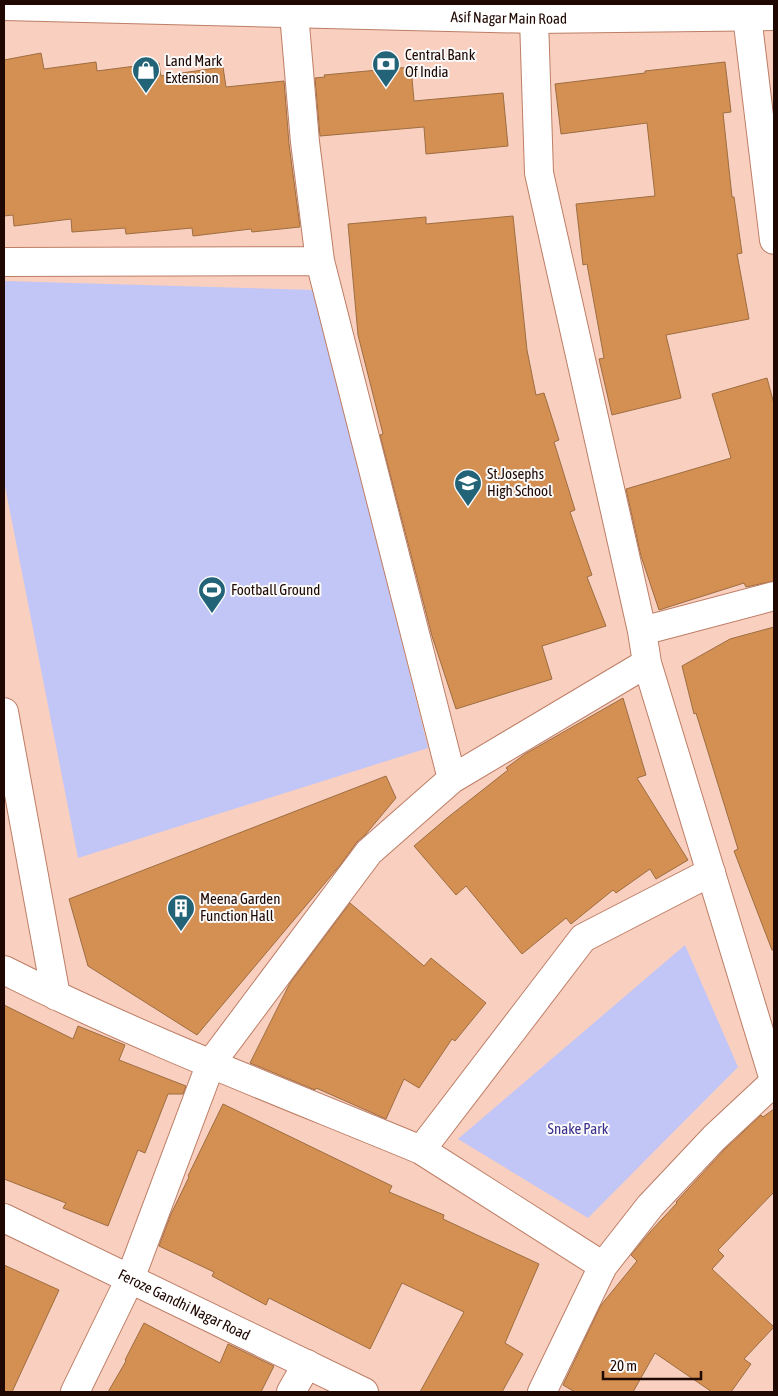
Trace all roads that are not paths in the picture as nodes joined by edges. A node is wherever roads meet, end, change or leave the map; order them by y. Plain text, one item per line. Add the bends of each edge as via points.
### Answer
1 (42, 5) edge
2 (4, 6) edge
3 (747, 10) edge
4 (294, 13) junction
5 (774, 16) edge
6 (534, 19) junction
7 (774, 240) edge
8 (320, 261) junction
9 (4, 262) edge
10 (774, 596) edge
11 (642, 632) junction
12 (647, 663) junction
13 (4, 712) edge
14 (452, 779) junction
15 (711, 872) junction
16 (4, 970) edge
17 (56, 996) junction
18 (211, 1063) junction
19 (774, 1081) edge
20 (421, 1150) junction
21 (4, 1218) edge
22 (603, 1266) junction
23 (130, 1279) junction
24 (307, 1364) junction
25 (74, 1392) edge
26 (291, 1392) edge
27 (364, 1392) edge
28 (542, 1392) edge

1 - 2 street, Asif Nagar Main Road
1 - 4 street, Asif Nagar Main Road
3 - 5 street, Asif Nagar Main Road
3 - 6 street, Asif Nagar Main Road
3 - 7 street
4 - 6 street, Asif Nagar Main Road
4 - 8 street via 305,142
6 - 11 street via 539,174
8 - 9 street
8 - 14 street
10 - 11 street
11 - 12 street
12 - 14 street
12 - 15 street
13 - 17 street
14 - 18 street via 369,852
15 - 19 street
15 - 20 street via 583,938
16 - 17 street
17 - 18 street
18 - 20 street
18 - 23 street
19 - 22 street via 650,1206
20 - 22 street
21 - 23 street, Feroze Gandhi Nagar Road
22 - 28 street
23 - 24 street, Feroze Gandhi Nagar Road
23 - 25 street
24 - 26 street
24 - 27 street, Feroze Gandhi Nagar Road

